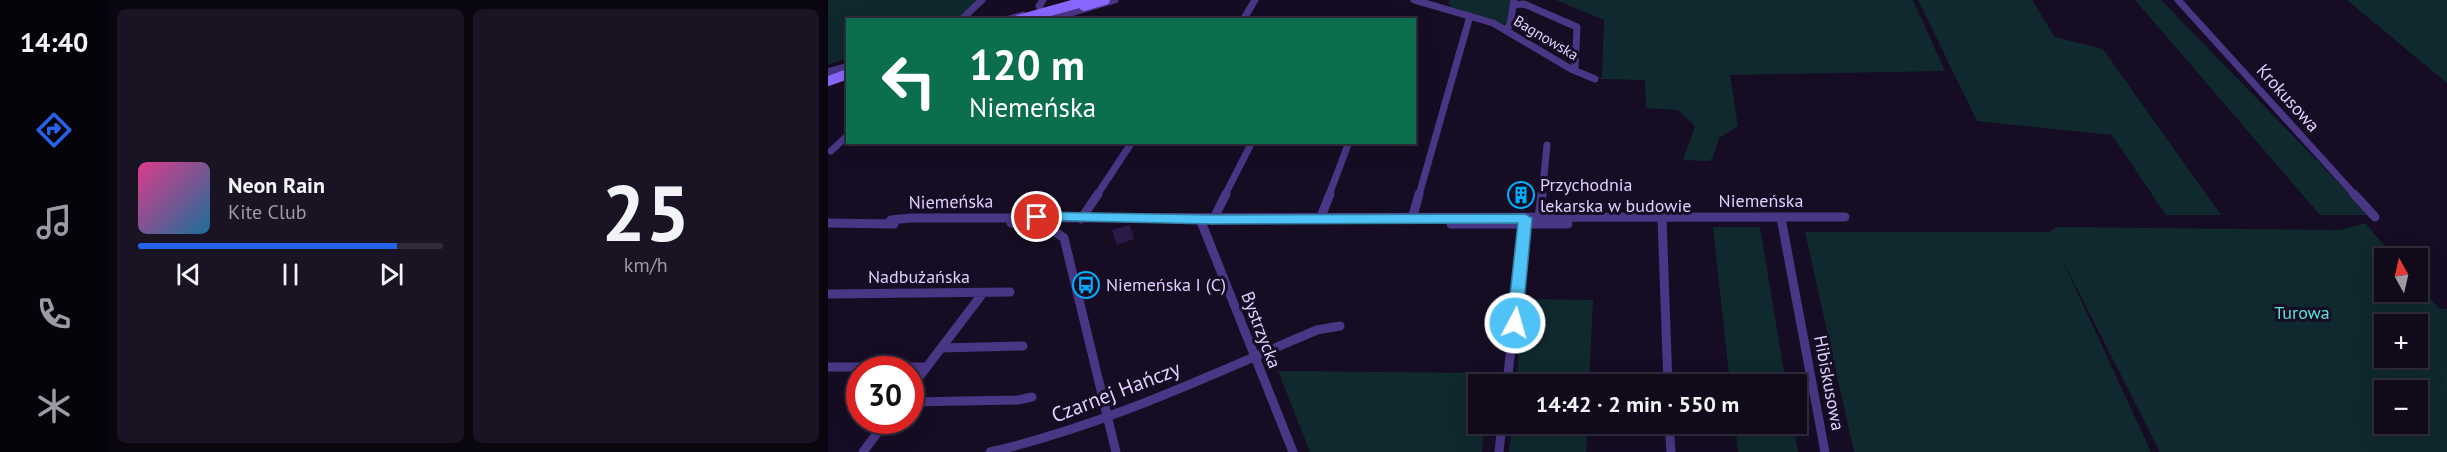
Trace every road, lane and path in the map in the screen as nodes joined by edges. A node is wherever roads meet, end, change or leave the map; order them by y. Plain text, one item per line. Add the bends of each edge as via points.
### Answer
1 (982, 0) edge
2 (1043, 0) edge
3 (1079, 0) edge
4 (1090, 0) edge
5 (1105, 0) edge
6 (1115, 0) edge
7 (1255, 0) edge
8 (1414, 0) edge
9 (2178, 0) edge
10 (1514, 3) edge
11 (1041, 10) junction
12 (1079, 11) junction
13 (1470, 16) junction
14 (963, 18) edge
15 (1013, 18) edge
16 (1025, 18) edge
17 (1040, 18) edge
18 (1054, 18) edge
19 (1076, 18) edge
20 (1244, 18) edge
21 (1506, 30) junction
22 (846, 69) edge
23 (1571, 69) junction
24 (828, 74) edge
25 (846, 77) edge
26 (1595, 79) dead end
27 (828, 82) edge
28 (846, 137) edge
29 (1131, 144) edge
30 (1251, 144) edge
31 (1348, 144) edge
32 (1547, 145) dead end
33 (831, 151) dead end
34 (1845, 217) dead end
35 (2375, 217) dead end
36 (1539, 218) junction
37 (1081, 219) junction
38 (1200, 219) junction
39 (1320, 219) junction
40 (1412, 219) junction
41 (1213, 220) junction
42 (1662, 220) junction
43 (1781, 220) junction
44 (1525, 221) junction
45 (888, 224) junction
46 (1450, 224) dead end
47 (830, 226) edge
48 (1010, 292) dead end
49 (983, 293) junction
50 (828, 294) edge
51 (1340, 326) dead end
52 (1023, 346) dead end
53 (941, 348) junction
54 (1254, 357) junction
55 (828, 367) edge
56 (927, 367) junction
57 (924, 371) edge
58 (1508, 374) edge
59 (1668, 374) edge
60 (1032, 397) dead end
61 (924, 402) edge
62 (1108, 418) junction
63 (876, 434) edge
64 (1501, 434) edge
65 (1670, 434) edge
66 (863, 452) edge
67 (990, 452) edge
68 (1116, 452) edge
69 (1293, 452) edge
70 (1499, 452) edge
71 (1671, 452) edge
72 (1826, 452) edge

1 - 14 street
2 - 11 street
3 - 11 street
4 - 16 main road
5 - 17 main road
6 - 12 street
7 - 20 street
8 - 13 street, Bagnowska
9 - 35 street, Krokusowa
10 - 21 street
10 - 23 street via 1577,27 1575,67
11 - 15 street
12 - 18 street
12 - 19 street
13 - 21 street, Bagnowska
13 - 40 street
21 - 23 street, Bagnowska
22 - 24 main road
23 - 26 street, Bagnowska
25 - 27 main road
28 - 33 street
29 - 37 street
30 - 41 street
31 - 39 street
32 - 36 street
34 - 43 street, Niemeńska
36 - 42 street, Niemeńska
36 - 44 street, Niemeńska
37 - 38 street, Niemeńska
37 - 45 street, Niemeńska via 911,218 891,220
38 - 41 street, Niemeńska
38 - 54 street, Bystrzycka
39 - 40 street, Niemeńska
39 - 41 street, Niemeńska
40 - 44 street, Niemeńska
42 - 43 street, Niemeńska
42 - 44 street
42 - 59 street
43 - 72 street, Hibiskusowa
44 - 46 street
44 - 58 street
45 - 47 street, Niemeńska
45 - 62 street, Niemeńska via 1023,223 1042,224 1058,231 1066,243
48 - 49 street, Nadbużańska
49 - 50 street, Nadbużańska
49 - 53 street
51 - 54 street, Czarnej Hańczy via 1317,330
52 - 53 street
53 - 56 street
54 - 62 street, Czarnej Hańczy
54 - 69 street, Bystrzycka
55 - 56 street
56 - 57 street
60 - 61 street
62 - 67 street, Czarnej Hańczy via 1043,440
62 - 68 street, Niemeńska
63 - 66 street
64 - 70 street
65 - 71 street

